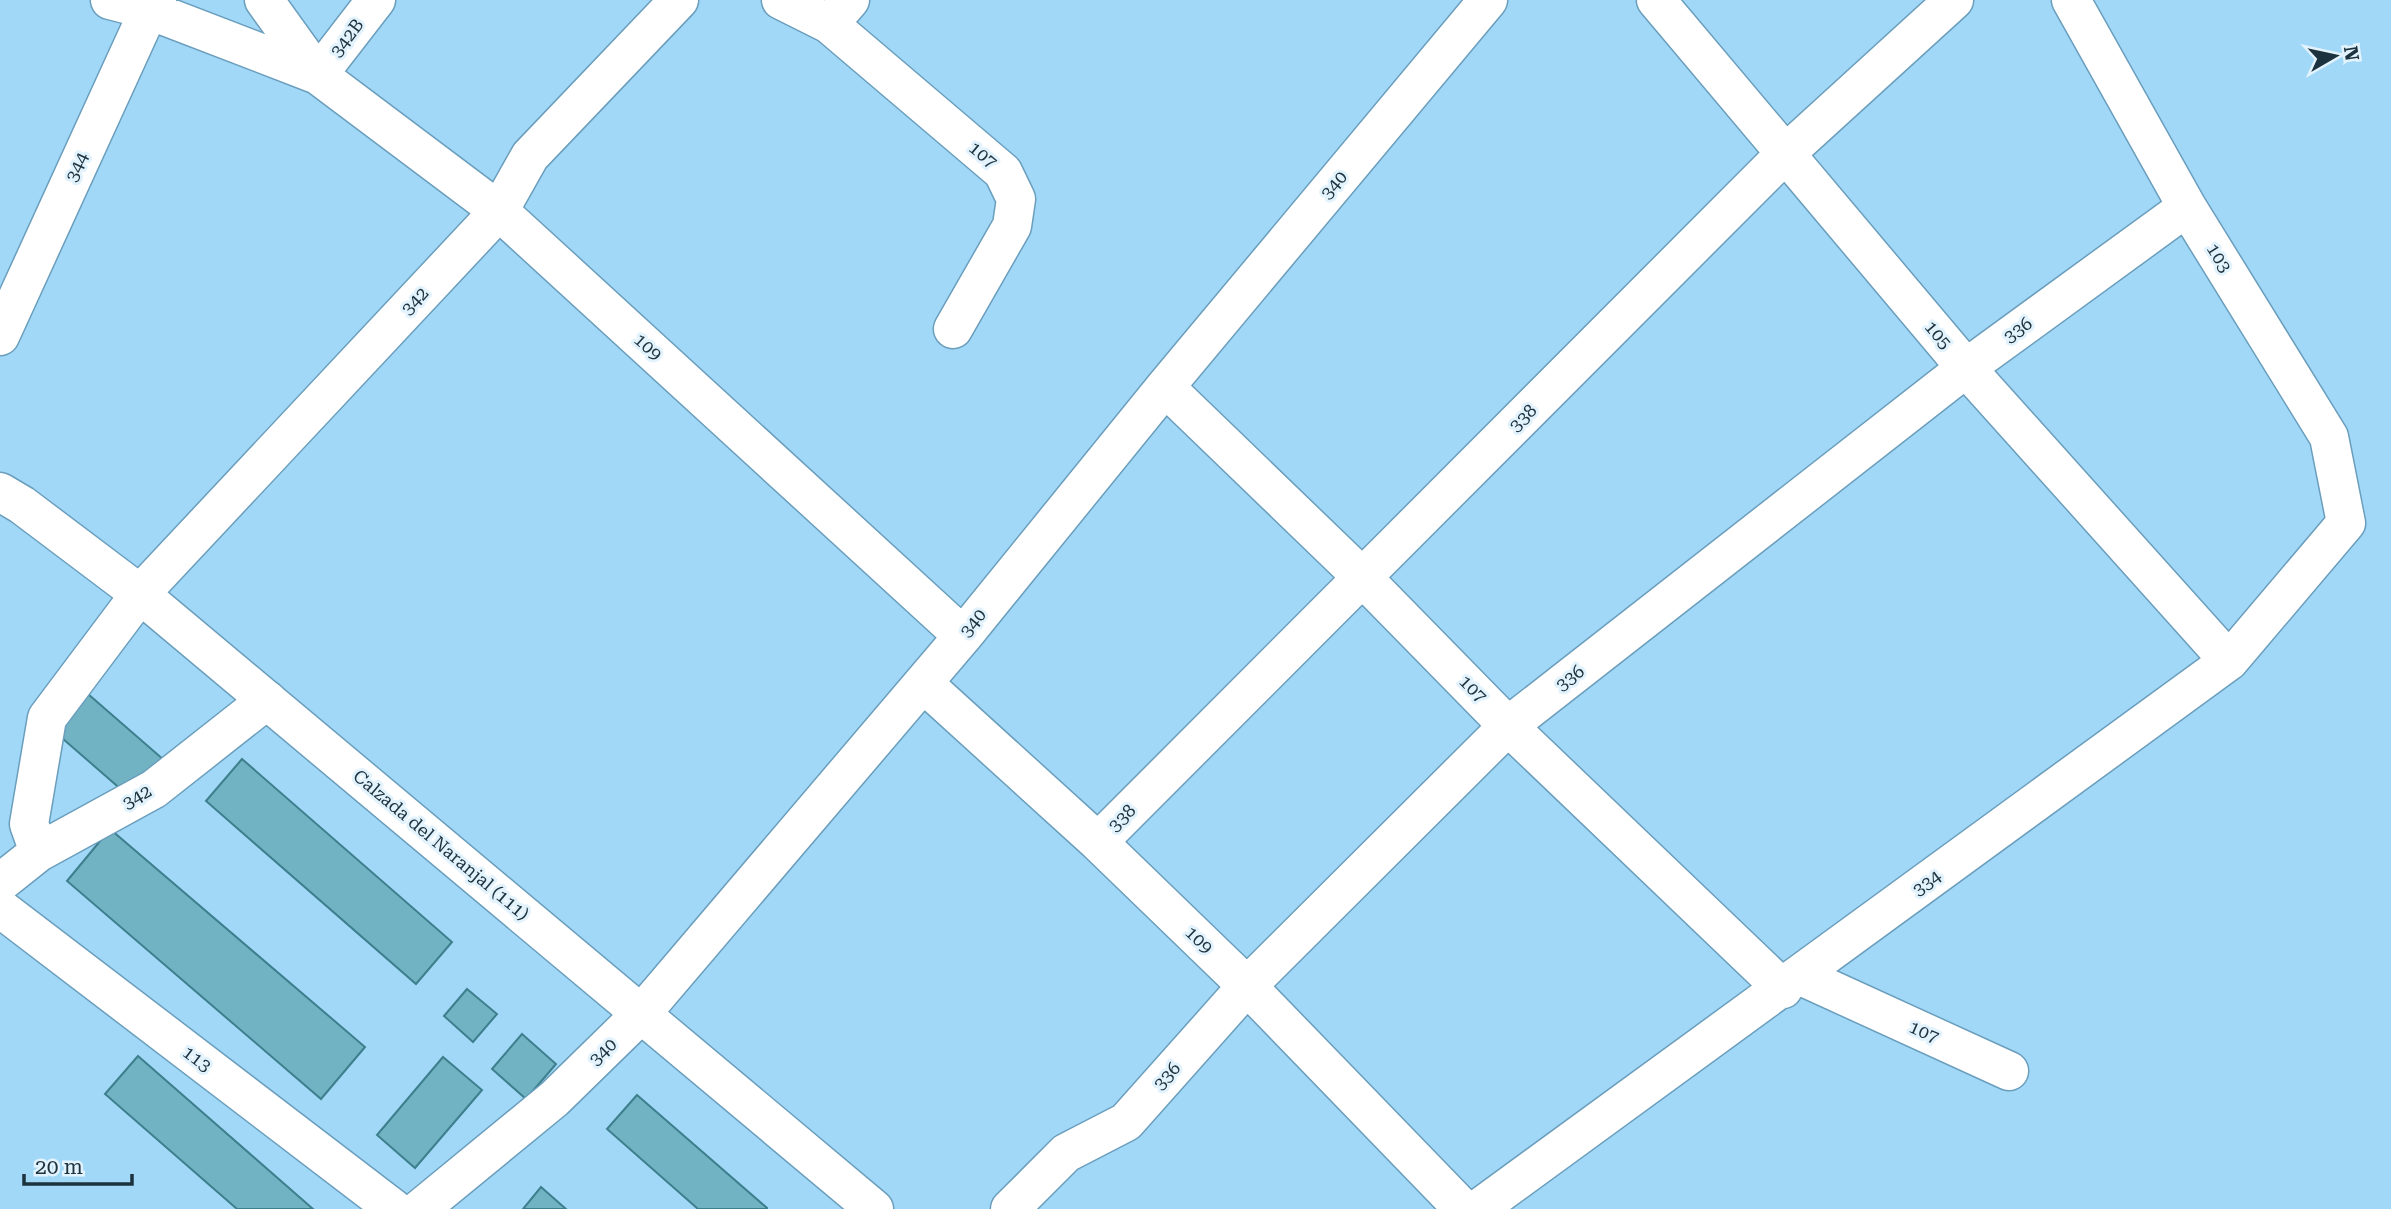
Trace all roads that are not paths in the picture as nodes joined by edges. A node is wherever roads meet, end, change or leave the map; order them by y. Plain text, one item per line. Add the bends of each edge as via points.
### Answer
1 (110, 0) edge
2 (264, 0) edge
3 (376, 0) edge
4 (679, 0) edge
5 (781, 0) edge
6 (1488, 0) edge
7 (1656, 0) edge
8 (1954, 0) edge
9 (2071, 0) edge
10 (153, 5) edge
11 (839, 12) edge
12 (318, 75) junction
13 (1785, 153) junction
14 (2187, 207) junction
15 (499, 211) junction
16 (953, 329) dead end
17 (0, 336) edge
18 (1966, 368) junction
19 (1165, 387) junction
20 (0, 492) edge
21 (2346, 523) joint
22 (1363, 578) junction
23 (140, 594) junction
24 (963, 636) junction
25 (2229, 661) junction
26 (923, 683) junction
27 (267, 700) junction
28 (1508, 726) junction
29 (1098, 842) junction
30 (39, 852) junction
31 (0, 883) edge
32 (0, 908) edge
33 (1792, 982) junction
34 (1247, 986) junction
35 (642, 1013) junction
36 (2009, 1071) dead end
37 (394, 1209) edge
38 (420, 1209) edge
39 (874, 1209) edge
40 (1010, 1209) edge
41 (1463, 1209) edge
42 (1478, 1209) edge

1 - 10 street, 109
2 - 12 street, 109
3 - 12 street, 342B
4 - 15 street, 342 via 530,156
5 - 11 street
6 - 19 street, 340
7 - 13 street, 105
8 - 13 street, 338
9 - 14 street, 103
10 - 12 street, 109
10 - 17 street, 344
11 - 16 street, 107 via 1003,172 1016,199 1012,226
12 - 15 street, 109
13 - 18 street, 105
13 - 22 street, 338
14 - 18 street, 336
14 - 21 street, 103 via 2329,437
15 - 23 street, 342
15 - 24 street, 109
18 - 25 street, 105
18 - 28 street, 336
19 - 22 street, 107
19 - 24 street, 340
20 - 23 street, Calzada del Naranjal (111)
21 - 25 street, 334
22 - 28 street, 107
22 - 29 street, 338
23 - 27 street, Calzada del Naranjal (111)
23 - 30 street, 342 via 47,718 29,824
24 - 26 street, 340
25 - 33 street, 334
26 - 29 street, 109
26 - 35 street, 340
27 - 30 street, 342 via 154,789
27 - 35 street, Calzada del Naranjal (111)
28 - 33 street, 107
28 - 34 street, 336
29 - 34 street, 109
30 - 31 street, 342
32 - 37 street, 113
33 - 36 street, 107
33 - 42 street, 334
34 - 40 street, 336 via 1126,1122 1066,1153
34 - 41 street, 109
35 - 38 street, 340 via 554,1099
35 - 39 street, Calzada del Naranjal (111)

